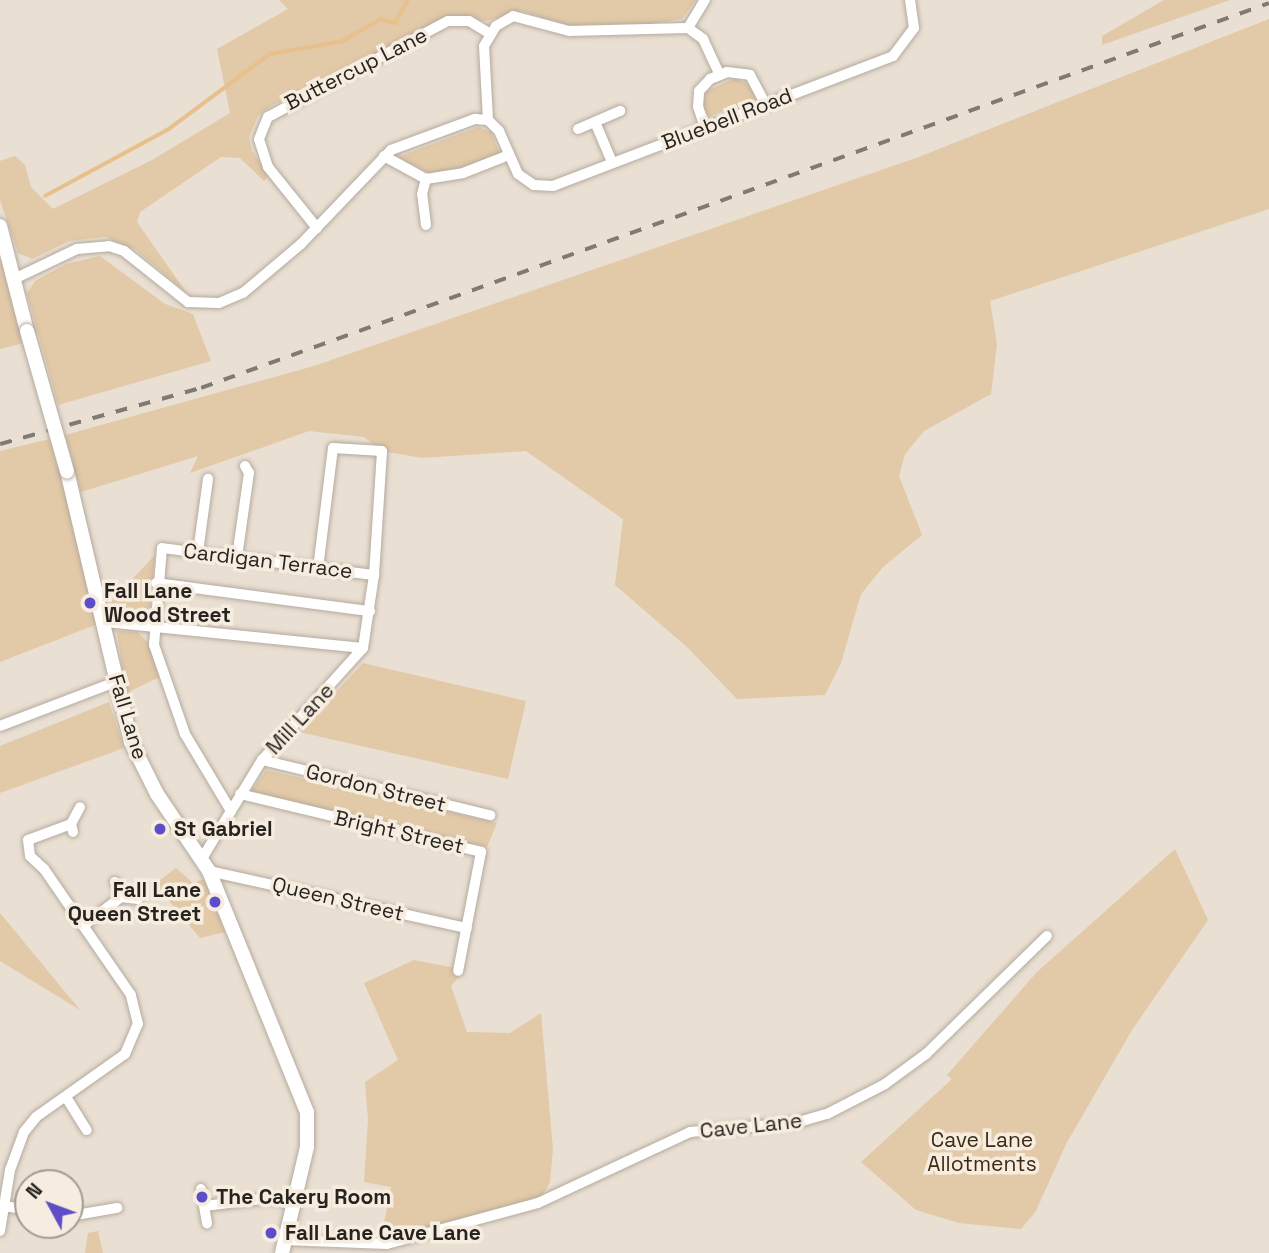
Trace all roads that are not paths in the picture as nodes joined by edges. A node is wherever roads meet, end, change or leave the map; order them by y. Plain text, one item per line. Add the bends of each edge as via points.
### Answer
1 (705, 0) edge
2 (911, 5) edge
3 (688, 28) junction
4 (489, 33) junction
5 (720, 75) junction
6 (766, 105) junction
7 (620, 111) dead end
8 (488, 120) junction
9 (595, 122) junction
10 (705, 128) junction
11 (578, 129) dead end
12 (383, 156) junction
13 (511, 160) junction
14 (612, 162) junction
15 (426, 179) junction
16 (426, 225) dead end
17 (0, 226) edge
18 (317, 228) junction
19 (14, 279) junction
20 (245, 466) dead end
21 (208, 479) dead end
22 (198, 552) junction
23 (237, 557) junction
24 (318, 568) junction
25 (373, 575) junction
26 (156, 583) junction
27 (370, 611) junction
28 (106, 622) junction
29 (153, 626) junction
30 (363, 648) junction
31 (115, 682) junction
32 (0, 726) edge
33 (262, 760) junction
34 (240, 794) junction
35 (80, 807) dead end
36 (230, 811) junction
37 (490, 816) dead end
38 (18, 832) dead end
39 (28, 840) junction
40 (206, 864) junction
41 (115, 882) dead end
42 (121, 898) junction
43 (138, 899) dead end
44 (83, 926) junction
45 (467, 928) junction
46 (1047, 936) dead end
47 (458, 971) dead end
48 (66, 1097) junction
49 (87, 1130) dead end
50 (5, 1169) edge
51 (201, 1189) dead end
52 (293, 1203) junction
53 (4, 1206) junction
54 (204, 1206) junction
55 (14, 1208) edge
56 (117, 1208) dead end
57 (84, 1219) edge
58 (207, 1223) dead end
59 (0, 1231) edge
60 (283, 1246) edge
61 (387, 1249) edge

1 - 3 street
2 - 6 street, Bluebell Road via 912,36 893,56
3 - 4 street via 569,31 513,16
3 - 5 street via 703,39
4 - 8 street via 484,46
4 - 18 street, Buttercup Lane via 469,21 448,22 268,117 259,139 268,167
5 - 6 street via 735,70 750,75
5 - 10 street via 699,91 698,107
6 - 10 street, Bluebell Road
7 - 9 street
8 - 12 street via 475,119
8 - 13 street via 499,131
9 - 11 street
9 - 14 street
10 - 14 street, Bluebell Road
12 - 15 street
12 - 18 street
13 - 14 street, Bluebell Road via 534,185 562,183
13 - 15 street
15 - 16 street via 422,194
17 - 19 street, Fall Lane
18 - 19 street via 243,293 211,305 175,295 124,251 108,246 77,249
19 - 28 street, Fall Lane, bridge
20 - 23 street via 249,473
21 - 22 street
22 - 23 street, Cardigan Terrace
22 - 26 street, Cardigan Terrace via 162,548
23 - 24 street, Cardigan Terrace
24 - 25 street, Cardigan Terrace
24 - 25 street via 333,448 382,451
25 - 27 street
26 - 27 street
26 - 29 street
27 - 30 street
28 - 29 street
28 - 31 street, Fall Lane
29 - 30 street
29 - 36 street via 163,675 185,734
30 - 33 street, Mill Lane
31 - 32 street
31 - 40 street, Fall Lane via 142,765
33 - 34 street, Mill Lane
33 - 37 street, Gordon Street
34 - 36 street, Mill Lane
34 - 45 street, Bright Street via 481,852
35 - 39 street via 72,828
36 - 40 street, Mill Lane
38 - 39 street
39 - 44 street via 30,856
40 - 45 street, Queen Street
40 - 52 street, Fall Lane via 307,1112 307,1147
41 - 42 street
42 - 43 street
42 - 44 street
44 - 48 street via 131,995 138,1024 125,1054
45 - 47 street, Bright Street
46 - 61 street, Cave Lane via 926,1054 885,1084 827,1114 795,1123 690,1132 538,1203
48 - 49 street
48 - 50 street via 24,1132
50 - 53 street
51 - 54 street
52 - 54 street via 270,1198
52 - 60 street, Fall Lane
53 - 55 street
53 - 59 street
54 - 58 street
56 - 57 street
60 - 61 street, Cave Lane

